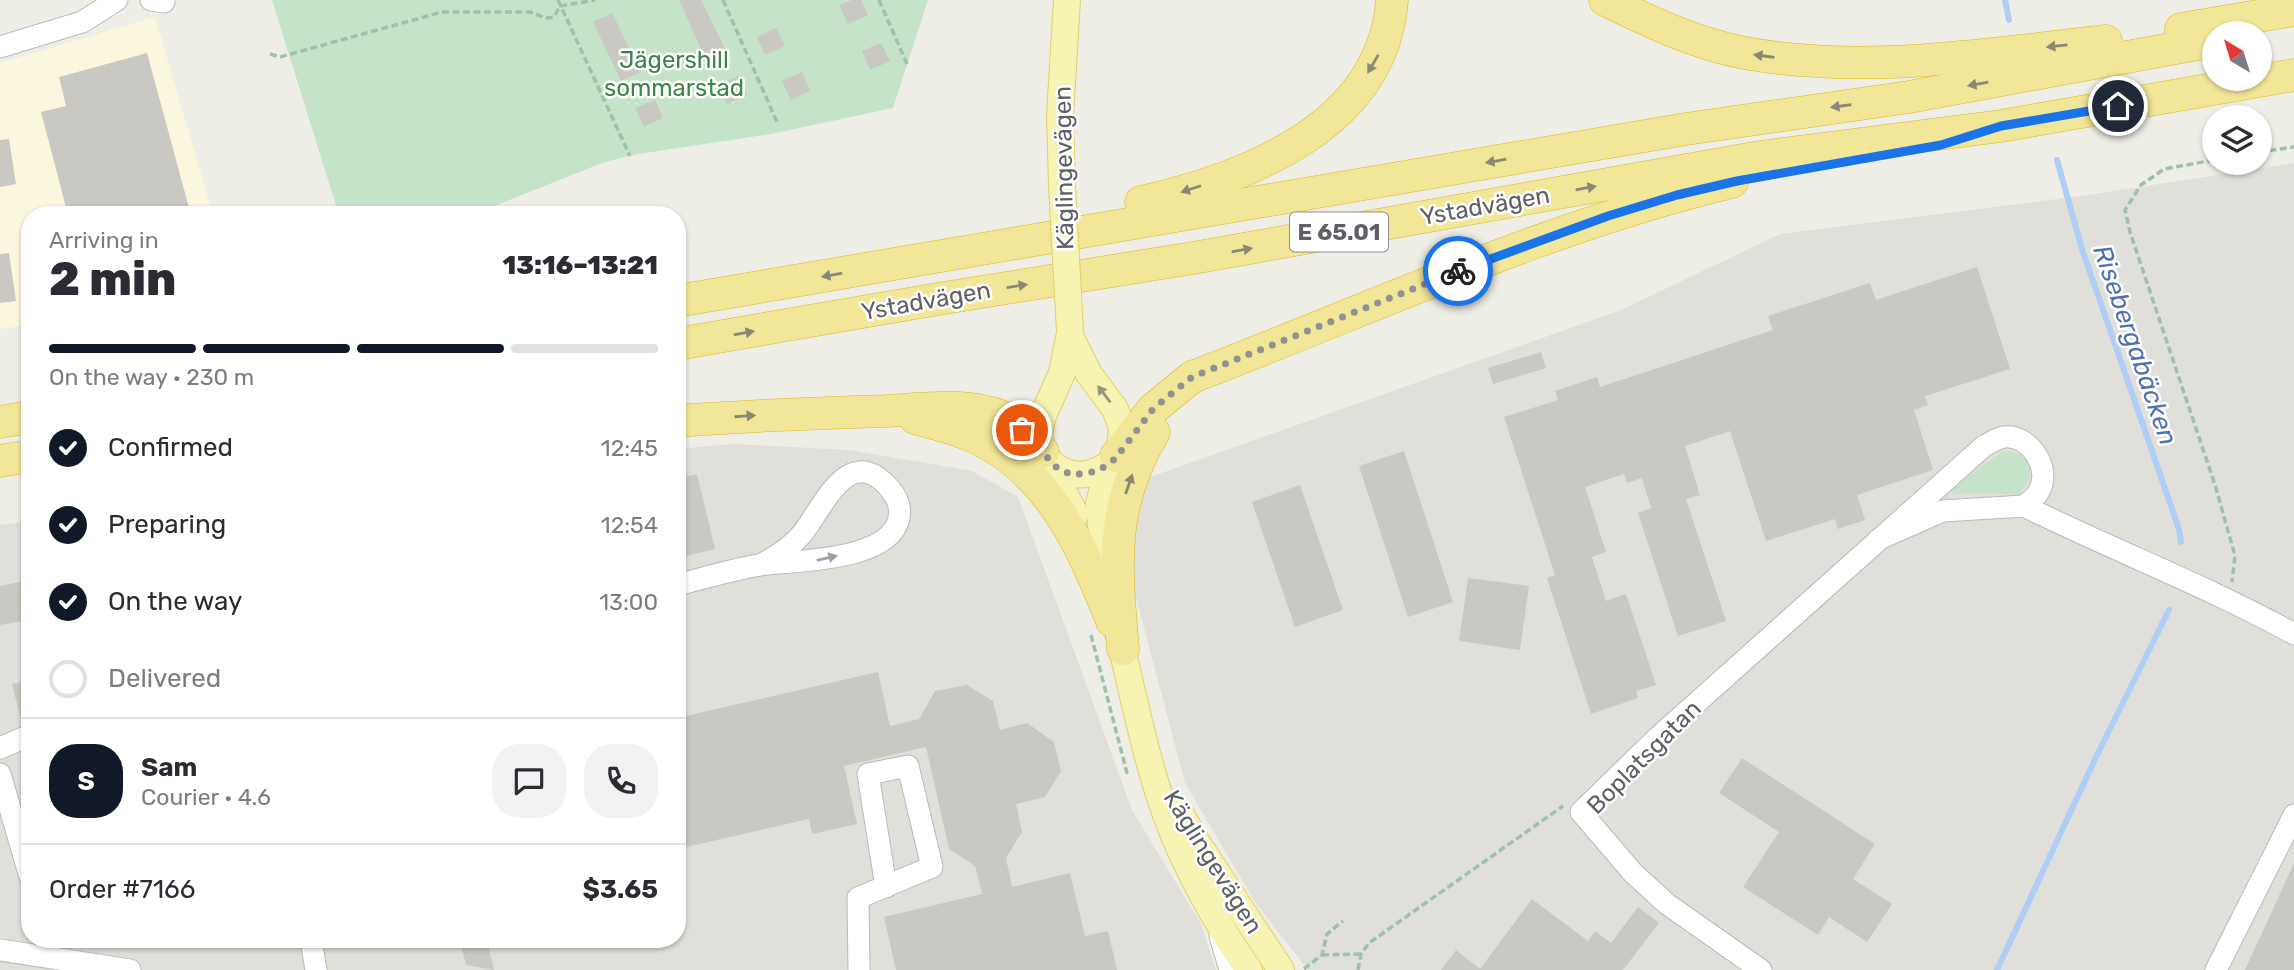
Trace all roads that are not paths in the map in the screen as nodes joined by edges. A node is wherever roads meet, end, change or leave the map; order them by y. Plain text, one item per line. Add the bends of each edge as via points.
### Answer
1 (117, 0) edge
2 (1067, 0) edge
3 (1392, 0) edge
4 (1605, 0) edge
5 (2294, 10) edge
6 (2294, 26) edge
7 (2272, 30) edge
8 (2202, 43) edge
9 (0, 47) edge
10 (2294, 75) edge
11 (2001, 126) junction
12 (900, 263) junction
13 (686, 299) edge
14 (1070, 333) junction
15 (686, 342) edge
16 (1266, 349) junction
17 (887, 411) junction
18 (21, 418) edge
19 (686, 420) edge
20 (0, 422) edge
21 (1044, 454) junction
22 (1116, 457) junction
23 (21, 458) edge
24 (0, 461) edge
25 (21, 474) edge
26 (0, 475) edge
27 (2024, 506) junction
28 (1879, 539) junction
29 (760, 565) junction
30 (1105, 578) junction
31 (686, 582) edge
32 (2294, 634) edge
33 (1123, 649) junction
34 (21, 739) edge
35 (0, 748) edge
36 (1148, 752) junction
37 (0, 774) edge
38 (2294, 815) edge
39 (21, 846) edge
40 (886, 887) junction
41 (1209, 908) junction
42 (23, 948) edge
43 (36, 948) edge
44 (312, 948) edge
45 (0, 950) edge
46 (61, 965) edge
47 (130, 970) edge
48 (316, 970) edge
49 (859, 970) edge
50 (1230, 970) edge
51 (1249, 970) edge
52 (1281, 970) edge
53 (1761, 970) edge
54 (2216, 970) edge

1 - 9 street via 82,22
2 - 14 main road, Käglingevägen, bridge via 1060,115
3 -> 12 highway via 1385,43 1363,82 1329,120 1285,151 1238,174 1174,194 951,242
5 -> 4 highway via 2110,41 1930,61 1853,63 1743,52 1651,23
6 - 7 highway
8 -> 12 highway, Ystadvägen / E 65.01 via 1909,97 1686,129
10 - 11 highway, Ystadvägen / E 65.01
15 -> 11 highway, Ystadvägen / E 65.01 via 1760,158
11 - 16 highway via 1941,145 1737,181 1636,207 1518,248
12 -> 13 highway, Ystadvägen / E 65.01
14 - 21 main road, Käglingevägen via 1062,373 1039,427
22 -> 14 main road, Käglingevägen via 1122,438 1120,419 1089,374
16 - 22 highway via 1192,377 1176,388 1153,409
33 -> 16 highway via 1117,580 1119,522 1136,464 1164,417 1188,394
19 -> 17 highway
17 - 21 highway via 955,407 992,414 1013,424
17 - 33 highway via 968,434 1009,457 1036,481 1079,545
18 - 20 highway
21 - 22 main road via 1072,475 1098,471
21 - 30 main road, Käglingevägen
22 - 30 main road, Käglingevägen via 1099,504
23 - 24 highway
25 - 26 highway
27 - 28 street, Boplatsgatan via 1943,511
27 - 28 street, Boplatsgatan via 2040,491 2043,469 2024,442 2005,437 1984,446
27 - 32 street
28 - 53 street, Boplatsgatan via 1656,739 1581,813 1667,904
29 -> 29 street via 811,561 873,547 888,538 897,524 897,499 877,478 849,475 833,487 792,545
29 - 31 street
30 - 33 main road, Käglingevägen
33 - 36 main road, Käglingevägen
34 - 35 street
36 - 41 main road, Käglingevägen via 1181,852
36 - 52 main road, Käglingevägen via 1196,841
37 - 39 street
38 - 54 street
40 - 40 street via 932,867 908,766 868,774
40 - 49 street via 858,898
41 - 50 street
41 - 51 main road, Käglingevägen
42 - 45 street
43 - 46 street
44 - 48 street
46 - 47 street

